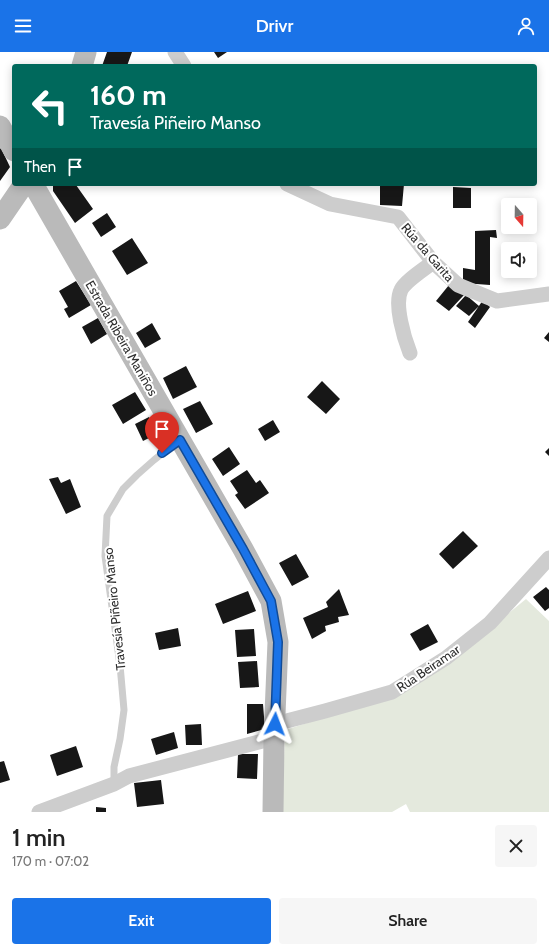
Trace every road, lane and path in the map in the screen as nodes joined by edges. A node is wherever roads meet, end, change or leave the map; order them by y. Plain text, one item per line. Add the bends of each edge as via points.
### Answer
1 (86, 52) edge
2 (175, 52) edge
3 (83, 64) edge
4 (183, 64) edge
5 (0, 126) edge
6 (12, 147) edge
7 (23, 186) edge
8 (34, 186) edge
9 (291, 186) edge
10 (0, 219) edge
11 (434, 262) junction
12 (549, 294) edge
13 (410, 353) dead end
14 (180, 440) junction
15 (549, 558) edge
16 (274, 731) junction
17 (114, 784) junction
18 (38, 812) edge
19 (273, 812) edge

1 - 3 street
2 - 4 street
5 - 6 street
7 - 10 street
8 - 14 street, Estrada Ribeira Maniños
9 - 11 street, Rúa da Garita via 330,204 398,217
11 - 12 street, Rúa da Garita via 458,285 497,301
11 - 13 street via 400,290 398,306 404,338
14 - 16 street, Estrada Ribeira Maniños via 271,601 278,642
14 - 17 lane, Travesía Piñeiro Manso via 137,475 124,489 107,516 105,556 124,710 114,766
15 - 16 street, Rúa Beiramar via 490,623 446,658 392,692 325,711
16 - 17 street, Rúa Beiramar via 129,776
16 - 19 street, Estrada Ribeira Maniños
17 - 18 street, Rúa Beiramar

